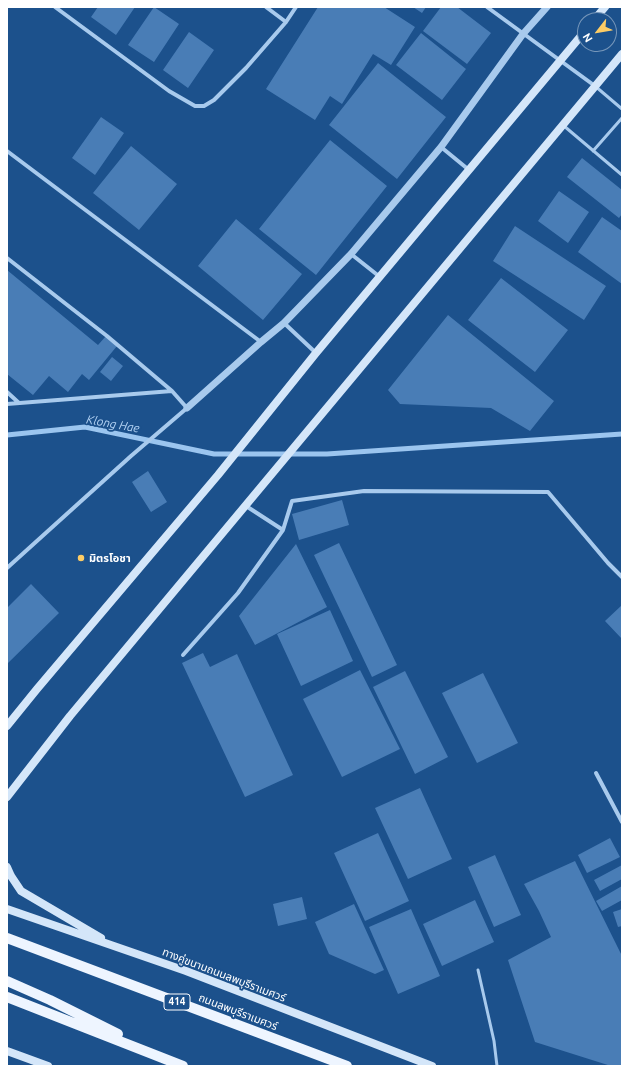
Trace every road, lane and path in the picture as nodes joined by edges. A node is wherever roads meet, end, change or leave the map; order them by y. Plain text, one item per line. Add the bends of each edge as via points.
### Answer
1 (55, 7) edge
2 (266, 7) edge
3 (296, 7) edge
4 (487, 7) edge
5 (547, 7) edge
6 (286, 22) junction
7 (524, 34) junction
8 (577, 41) edge
9 (622, 54) edge
10 (560, 61) junction
11 (595, 86) junction
12 (622, 109) edge
13 (622, 118) edge
14 (562, 125) junction
15 (441, 147) junction
16 (7, 151) edge
17 (593, 151) junction
18 (469, 170) junction
19 (622, 175) edge
20 (352, 254) junction
21 (7, 258) edge
22 (380, 277) junction
23 (284, 323) junction
24 (261, 342) junction
25 (316, 353) junction
26 (172, 391) junction
27 (7, 392) edge
28 (19, 403) junction
29 (7, 404) edge
30 (187, 408) junction
31 (246, 506) junction
32 (282, 530) junction
33 (7, 568) edge
34 (622, 577) edge
35 (183, 655) dead end
36 (7, 726) edge
37 (596, 773) dead end
38 (7, 797) edge
39 (622, 822) edge
40 (7, 866) edge
41 (7, 909) edge
42 (7, 938) edge
43 (116, 946) junction
44 (478, 970) dead end
45 (7, 981) edge
46 (7, 997) edge
47 (7, 1050) edge
48 (170, 1060) junction
49 (48, 1066) edge
50 (183, 1066) edge
51 (348, 1066) edge
52 (432, 1066) edge
53 (497, 1066) edge

1 - 6 street via 169,91 195,106 204,106 214,100
2 - 6 street
3 - 6 street
4 - 7 street
5 - 7 street
7 - 10 street
7 - 15 street
8 - 10 main road
9 - 11 main road
10 - 11 street
10 - 18 main road
11 - 12 lane
11 - 14 main road
13 - 17 lane
14 - 17 lane
14 - 31 main road
15 - 18 street
15 - 20 street
16 - 24 street
17 - 19 lane
18 - 22 main road
20 - 22 street
20 - 23 street
21 - 26 street via 107,336
22 - 25 main road
23 - 24 street
23 - 25 street
24 - 30 street
25 - 36 main road via 218,475
26 - 28 street
26 - 30 street
27 - 28 street
28 - 29 street
30 - 33 street
31 - 32 street
31 - 38 main road via 70,716
32 - 34 street via 292,500 364,491 548,492
32 - 35 street via 238,593
37 - 39 street
40 - 43 main road via 21,891
41 - 43 main road, ทางคู่ขนานถนนลพบุรีราเมศวร์
42 - 51 main road, ถนนลพบุรีราเมศวร์ / 414
43 - 52 main road, ทางคู่ขนานถนนลพบุรีราเมศวร์
44 - 53 lane
45 - 48 main road
46 - 48 main road
47 - 49 main road
48 - 50 main road

